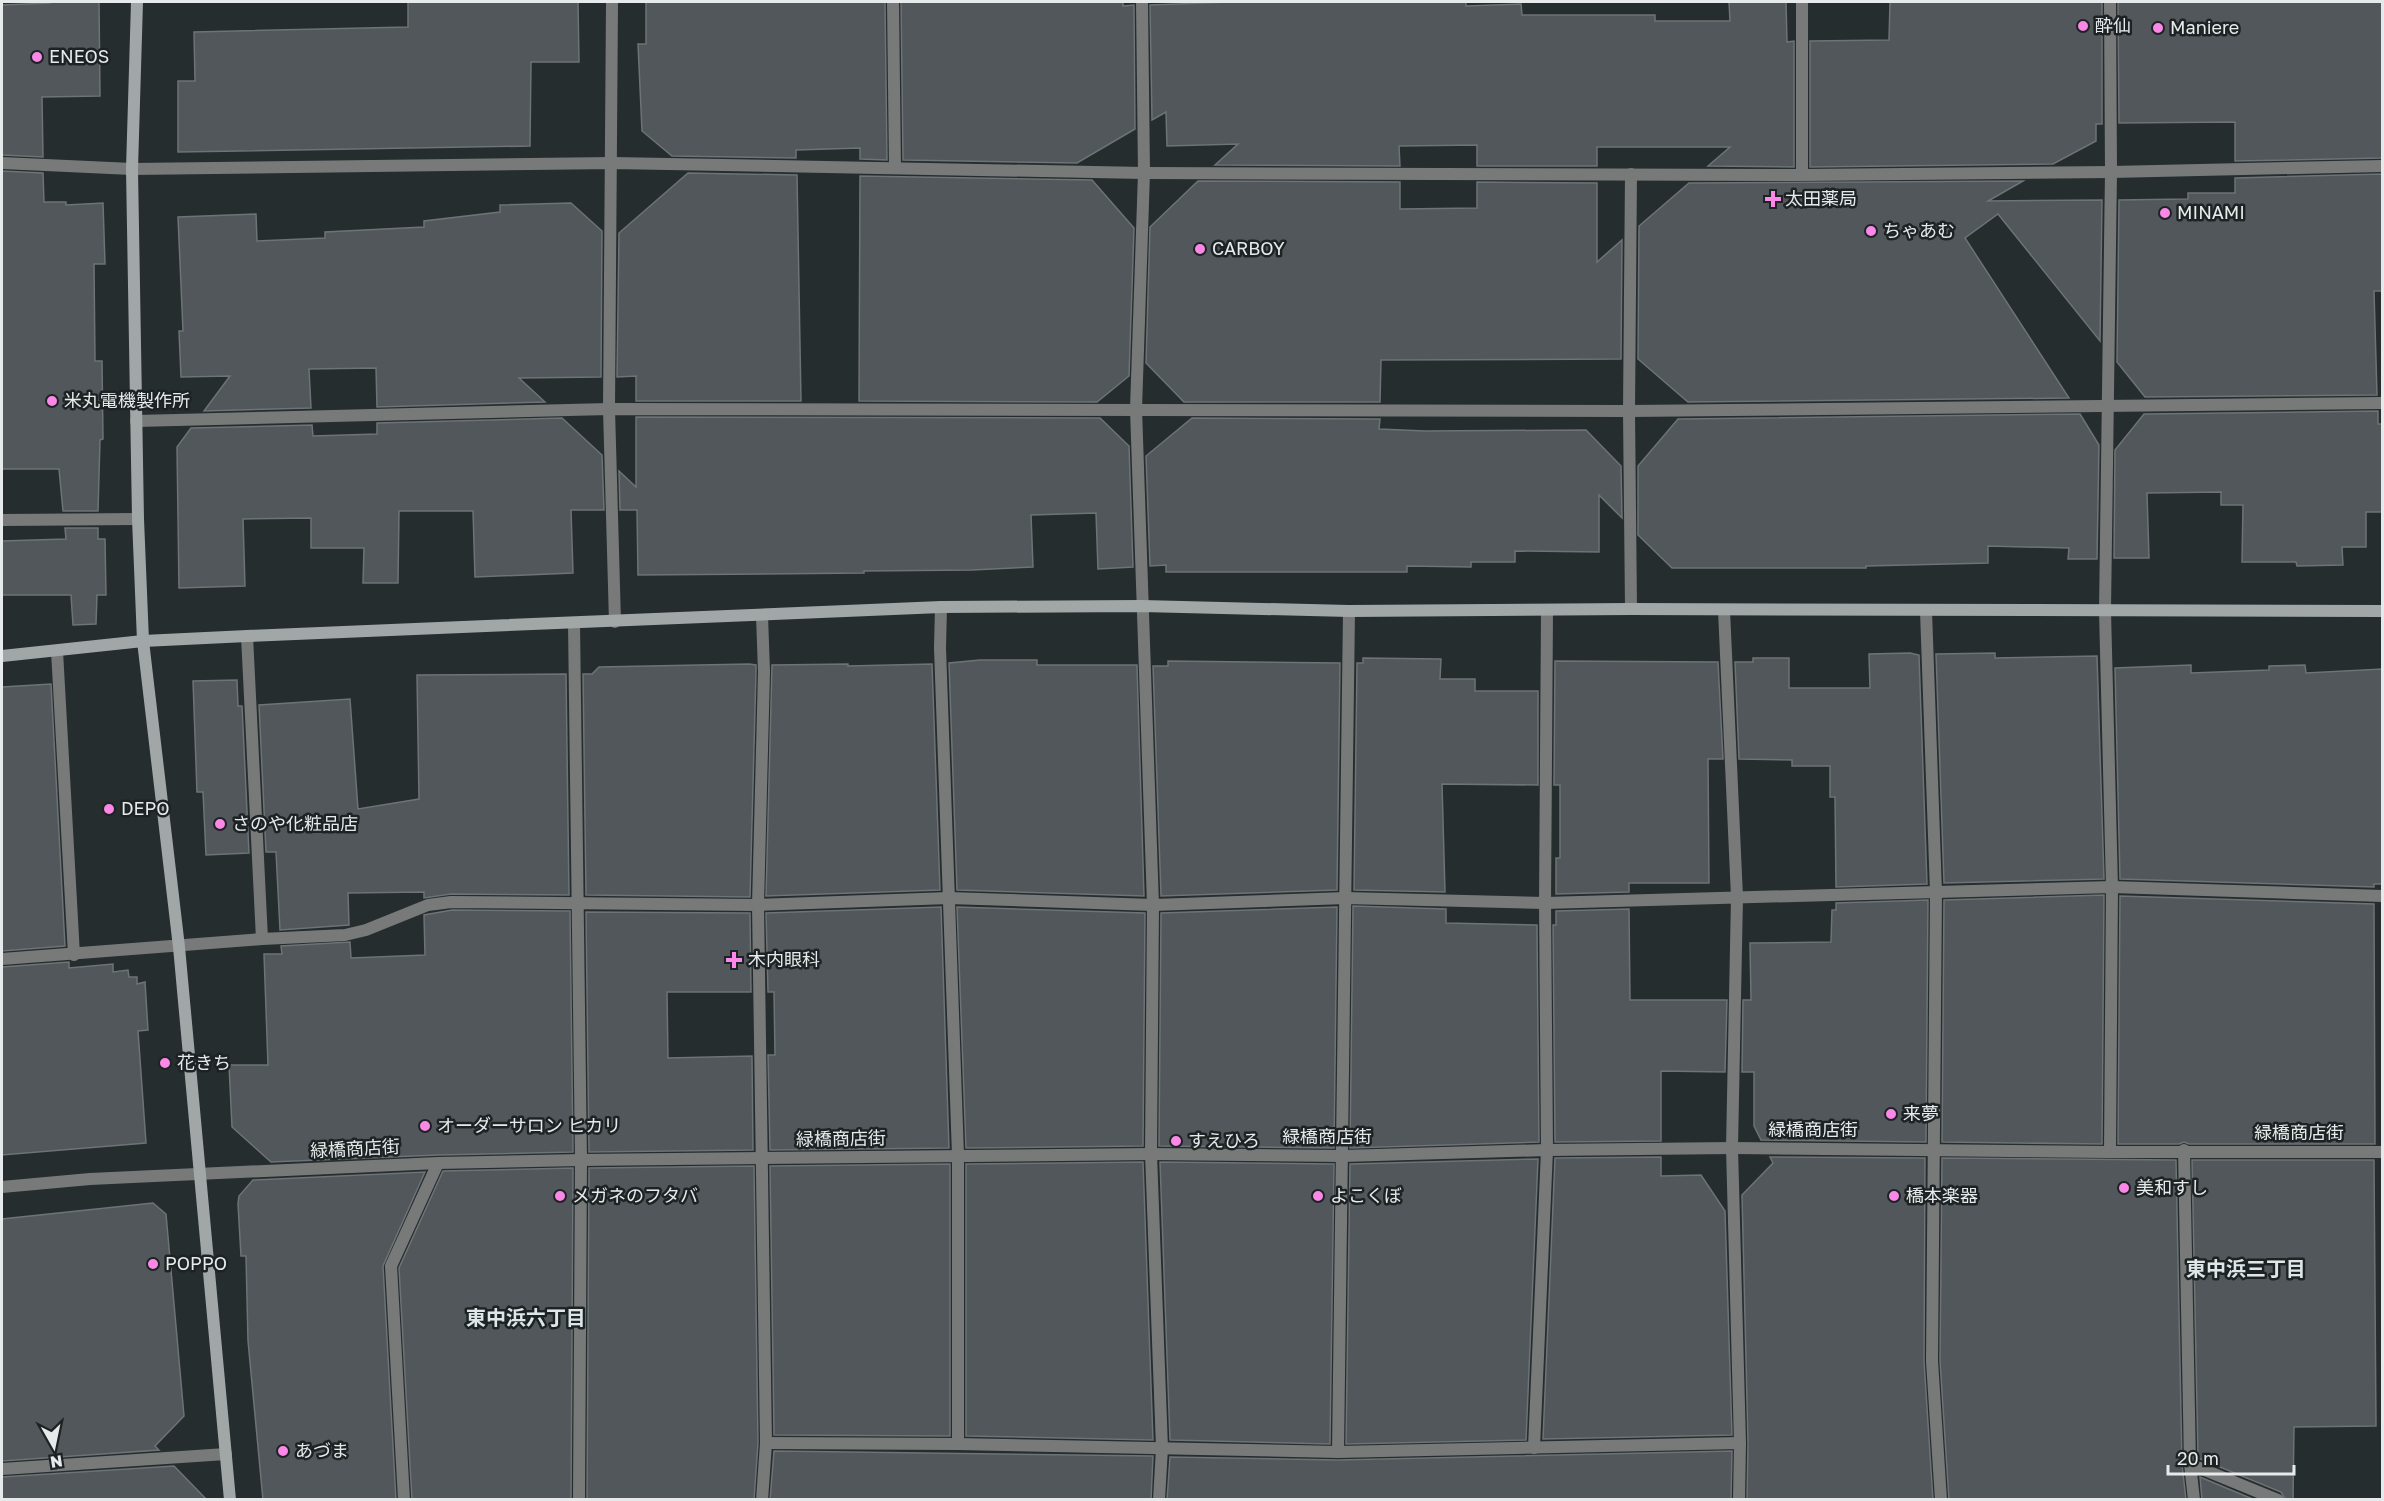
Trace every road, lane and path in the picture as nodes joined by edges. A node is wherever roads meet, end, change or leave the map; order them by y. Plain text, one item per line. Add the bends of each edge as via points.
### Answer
1 (137, 2) edge
2 (612, 2) edge
3 (893, 2) edge
4 (1143, 2) edge
5 (1802, 2) edge
6 (2110, 2) edge
7 (613, 163) junction
8 (2, 164) edge
9 (2382, 165) edge
10 (895, 168) junction
11 (132, 169) junction
12 (2111, 171) junction
13 (1143, 173) junction
14 (1631, 174) junction
15 (1802, 175) junction
16 (2382, 403) edge
17 (2107, 405) junction
18 (609, 409) junction
19 (1136, 409) junction
20 (1629, 411) junction
21 (136, 421) junction
22 (138, 519) junction
23 (2, 520) edge
24 (1142, 606) junction
25 (941, 607) junction
26 (1631, 609) junction
27 (1547, 610) junction
28 (1724, 610) junction
29 (1349, 611) junction
30 (1926, 611) junction
31 (2105, 611) junction
32 (2382, 612) edge
33 (762, 615) junction
34 (615, 622) junction
35 (574, 623) junction
36 (247, 636) junction
37 (143, 641) junction
38 (57, 651) junction
39 (2, 656) edge
40 (2112, 887) junction
41 (1936, 892) junction
42 (2382, 896) edge
43 (1737, 897) junction
44 (949, 898) junction
45 (1345, 898) junction
46 (1545, 903) junction
47 (578, 904) junction
48 (758, 905) junction
49 (1153, 905) junction
50 (262, 939) junction
51 (179, 947) junction
52 (74, 955) junction
53 (2, 959) edge
54 (1732, 1148) junction
55 (1932, 1149) junction
56 (1547, 1150) junction
57 (2184, 1150) junction
58 (2110, 1152) junction
59 (2382, 1152) edge
60 (1151, 1154) junction
61 (958, 1155) junction
62 (1343, 1156) junction
63 (760, 1158) junction
64 (581, 1160) junction
65 (438, 1164) junction
66 (200, 1174) junction
67 (2, 1187) edge
68 (766, 1443) junction
69 (1740, 1443) junction
70 (958, 1444) junction
71 (1162, 1448) junction
72 (1534, 1448) junction
73 (1338, 1452) junction
74 (226, 1454) junction
75 (2190, 1464) junction
76 (2, 1468) edge
77 (230, 1500) edge
78 (404, 1500) edge
79 (579, 1500) edge
80 (762, 1500) edge
81 (1159, 1500) edge
82 (1739, 1500) edge
83 (1941, 1500) edge
84 (2194, 1500) edge
85 (2278, 1500) edge

1 - 11 street
2 - 7 street
3 - 10 street
4 - 13 street
5 - 15 street
6 - 12 street
7 - 10 street
7 - 11 street
7 - 18 street
8 - 11 street
9 - 12 street
10 - 13 street
11 - 21 street
12 - 15 street
12 - 17 street
13 - 14 street
13 - 19 street
14 - 15 street
14 - 20 street
16 - 17 street
17 - 20 street
17 - 31 street
18 - 19 street
18 - 21 street
18 - 34 street
19 - 20 street
19 - 24 street
20 - 26 street
21 - 22 street
22 - 23 street
22 - 37 street
24 - 25 street
24 - 29 street
24 - 49 street
25 - 33 street
25 - 44 street
26 - 27 street
26 - 28 street
27 - 29 street
27 - 46 street
28 - 30 street
28 - 43 street
29 - 45 street
30 - 31 street
30 - 41 street
31 - 32 street
31 - 40 street
33 - 34 street
33 - 48 street
34 - 35 street
35 - 36 street
35 - 47 street
36 - 37 street
36 - 50 street
37 - 38 street
37 - 51 street
38 - 39 street
38 - 52 street
40 - 41 street
40 - 42 street
40 - 58 street
41 - 43 street
41 - 55 street
43 - 46 street
43 - 54 street
44 - 48 street
44 - 49 street
44 - 61 street
45 - 46 street
45 - 49 street
45 - 62 street
46 - 56 street
47 - 48 street
47 - 50 street via 451,902 428,905 345,935
47 - 64 street
48 - 63 street
49 - 60 street
50 - 51 street
51 - 52 street
51 - 66 street
52 - 53 street
54 - 55 street, 緑橋商店街
54 - 56 street, 緑橋商店街
54 - 69 street
55 - 58 street, 緑橋商店街
55 - 83 street via 1932,1361
56 - 62 street, 緑橋商店街
56 - 72 street
57 - 58 street, 緑橋商店街
57 - 59 street, 緑橋商店街
57 - 75 street
60 - 61 street, 緑橋商店街
60 - 62 street, 緑橋商店街
60 - 71 street
61 - 63 street, 緑橋商店街
61 - 70 street
62 - 73 street
63 - 64 street, 緑橋商店街
63 - 68 street
64 - 65 street, 緑橋商店街
64 - 79 street
65 - 66 street, 緑橋商店街
65 - 78 street via 391,1266
66 - 67 street, 緑橋商店街
66 - 74 street
68 - 70 street
68 - 80 street
69 - 72 street
69 - 82 street
70 - 71 street
71 - 73 street
71 - 81 street
72 - 73 street
74 - 76 street
74 - 77 street
75 - 84 street
75 - 85 street

